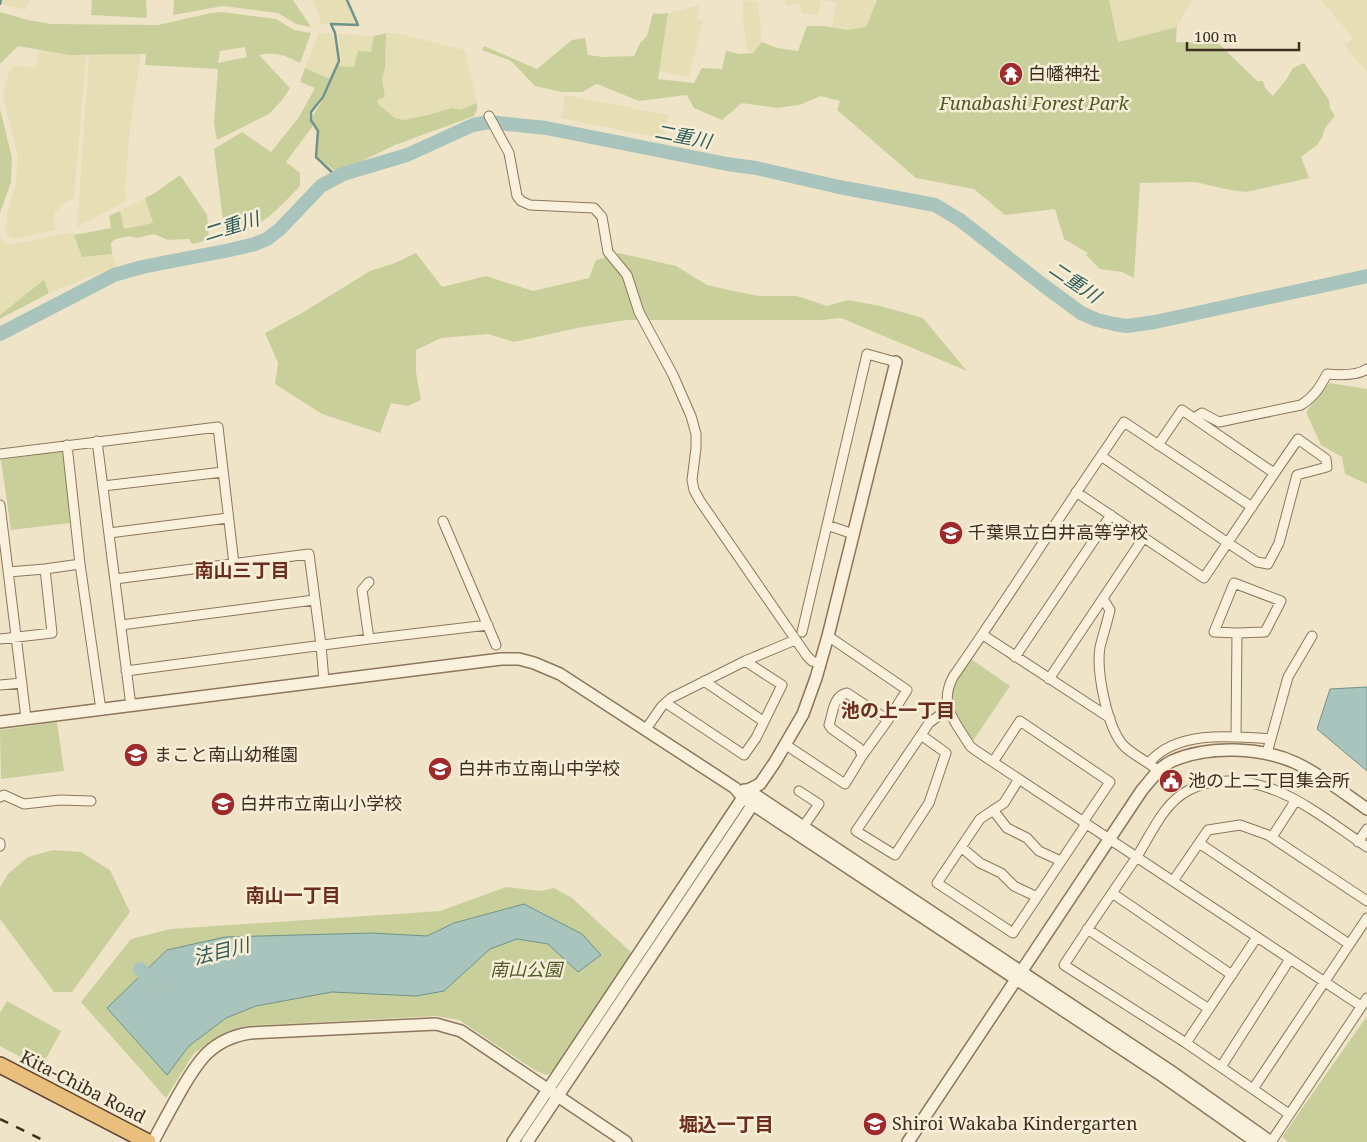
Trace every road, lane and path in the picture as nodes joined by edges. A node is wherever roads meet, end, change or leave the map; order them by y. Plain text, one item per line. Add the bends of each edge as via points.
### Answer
1 (489, 116) dead end
2 (896, 362) joint
3 (1367, 369) edge
4 (1194, 418) junction
5 (98, 441) junction
6 (1158, 444) junction
7 (68, 445) junction
8 (0, 454) edge
9 (1101, 456) junction
10 (223, 472) junction
11 (1274, 473) junction
12 (103, 486) junction
13 (1076, 492) junction
14 (0, 505) edge
15 (1252, 507) junction
16 (1111, 515) junction
17 (228, 518) junction
18 (443, 521) dead end
19 (827, 525) junction
20 (109, 533) junction
21 (853, 534) junction
22 (1144, 537) junction
23 (1228, 543) junction
24 (2, 546) edge
25 (80, 564) junction
26 (234, 564) junction
27 (45, 569) junction
28 (8, 572) junction
29 (115, 578) junction
30 (369, 582) dead end
31 (10, 592) junction
32 (0, 593) edge
33 (1102, 599) junction
34 (314, 600) junction
35 (121, 625) junction
36 (488, 625) junction
37 (802, 632) dead end
38 (1237, 633) junction
39 (983, 634) junction
40 (828, 636) junction
41 (1312, 636) dead end
42 (16, 637) junction
43 (0, 639) edge
44 (369, 639) junction
45 (795, 640) junction
46 (321, 645) junction
47 (496, 645) dead end
48 (1015, 657) junction
49 (745, 661) junction
50 (820, 663) junction
51 (126, 671) junction
52 (1049, 679) junction
53 (704, 680) junction
54 (324, 681) junction
55 (22, 683) junction
56 (0, 685) edge
57 (666, 703) junction
58 (131, 706) junction
59 (101, 710) junction
60 (948, 710) junction
61 (26, 718) junction
62 (1110, 718) junction
63 (888, 720) junction
64 (763, 721) junction
65 (0, 722) edge
66 (646, 729) junction
67 (921, 736) junction
68 (1236, 737) junction
69 (1270, 739) junction
70 (786, 745) junction
71 (1267, 754) junction
72 (862, 756) junction
73 (993, 762) junction
74 (1149, 763) junction
75 (1158, 771) junction
76 (1019, 779) junction
77 (799, 791) dead end
78 (0, 796) edge
79 (750, 797) junction
80 (1296, 800) junction
81 (91, 801) dead end
82 (1367, 809) edge
83 (993, 810) junction
84 (1085, 823) junction
85 (804, 827) junction
86 (1367, 829) edge
87 (1272, 837) junction
88 (1110, 839) junction
89 (1199, 842) junction
90 (1358, 842) junction
91 (961, 847) junction
92 (1367, 847) edge
93 (1137, 857) junction
94 (1061, 861) junction
95 (1173, 881) junction
96 (1112, 893) junction
97 (1037, 897) junction
98 (1367, 901) edge
99 (1367, 918) edge
100 (1088, 928) junction
101 (1258, 937) junction
102 (1349, 944) junction
103 (1290, 959) junction
104 (1232, 975) junction
105 (1019, 976) junction
106 (1324, 982) junction
107 (1367, 998) edge
108 (1361, 1006) junction
109 (1209, 1009) junction
110 (1186, 1043) junction
111 (0, 1065) edge
112 (1221, 1067) junction
113 (1253, 1089) junction
114 (553, 1092) junction
115 (1289, 1114) junction
116 (148, 1142) edge
117 (153, 1142) edge
118 (513, 1142) edge
119 (528, 1142) edge
120 (626, 1142) edge
121 (908, 1142) edge
122 (1256, 1142) edge
123 (1271, 1142) edge

1 - 45 street via 509,153 517,196 521,201 530,205 594,208 602,217 608,252 627,275 639,312 691,416 696,434 694,490
2 - 19 street via 867,354
2 - 21 street
3 - 4 street via 1326,374 1320,388 1301,405 1219,422 1202,413
4 - 6 street via 1182,410
4 - 11 street
5 - 7 street
5 - 10 street via 218,427
5 - 12 street
6 - 9 street via 1124,422
6 - 15 street
7 - 8 street
7 - 25 street
9 - 13 street
9 - 23 street
10 - 12 street
10 - 17 street
11 - 15 street
11 - 23 street via 1298,440 1326,459 1327,467 1297,474 1279,543 1268,564 1257,562
12 - 20 street
13 - 16 street
13 - 39 street
14 - 24 street
15 - 23 street
16 - 22 street
16 - 48 street
17 - 20 street
17 - 26 street
18 - 36 street
19 - 21 street
19 - 37 street
20 - 29 street
21 - 40 street
22 - 23 street via 1204,578
22 - 33 street
24 - 28 street
25 - 27 street
25 - 59 street
26 - 29 street
26 - 34 street via 308,554
27 - 28 street
27 - 42 street via 52,633
28 - 31 street
29 - 35 street
30 - 44 street via 362,590
31 - 32 street
31 - 42 street
33 - 52 street
33 - 62 street via 1110,610 1100,648 1099,671
34 - 35 street
34 - 46 street
35 - 51 street
36 - 44 street
36 - 47 street
38 - 38 street via 1214,632 1234,583 1282,601 1265,632
38 - 68 street
39 - 48 street
39 - 60 street via 949,684
40 - 50 street
40 - 63 street via 907,690
41 - 69 street via 1288,677
42 - 43 street
42 - 55 street
44 - 46 street
45 - 49 street
45 - 50 street via 812,661
46 - 51 street
46 - 54 street
48 - 52 street
49 - 53 street
49 - 64 street via 782,686
50 - 70 street via 803,714
51 - 58 street
52 - 62 street
53 - 57 street
53 - 64 street
54 - 58 street
54 - 66 street via 519,659 560,674
55 - 56 street
55 - 61 street
57 - 64 street via 744,755
57 - 66 street
58 - 59 street
59 - 61 street
60 - 67 street via 929,723
60 - 73 street via 970,746
61 - 65 street
62 - 74 street via 1124,746
63 - 72 street
63 - 72 street via 847,693 837,698 829,725 859,748
66 - 79 street
67 - 67 street via 856,831 895,855 930,803 946,753
68 - 69 street
68 - 74 street via 1191,740 1172,746
69 - 71 street
70 - 72 street via 845,784
70 - 79 street
71 - 75 street via 1227,750 1204,752 1172,762
71 - 82 street via 1295,763
73 - 76 street
73 - 84 street via 1020,721 1110,782
74 - 75 street
75 - 88 street
76 - 83 street via 1004,804
76 - 84 street
77 - 85 street via 818,804
78 - 81 street via 24,804
79 - 85 street
79 - 105 street
79 - 114 street
80 - 87 street
80 - 90 street
80 - 93 street via 1254,784 1236,781 1205,784 1174,800
83 - 91 street via 980,819
83 - 94 street via 1007,828 1027,838 1039,851
84 - 88 street
84 - 94 street
85 - 105 street
86 - 90 street
87 - 89 street via 1240,825 1208,830
87 - 98 street
88 - 93 street
88 - 105 street
89 - 95 street
89 - 102 street
90 - 92 street
91 - 97 street via 980,863 1001,873 1014,886
91 - 97 street via 938,883 1013,933
93 - 95 street
93 - 96 street
94 - 97 street
95 - 101 street
96 - 100 street
96 - 104 street
99 - 102 street
100 - 109 street
100 - 110 street via 1064,964
101 - 103 street
101 - 104 street
102 - 106 street
103 - 106 street
103 - 112 street
104 - 109 street
105 - 121 street
105 - 122 street
105 - 123 street via 1176,1076
106 - 108 street
106 - 113 street
107 - 108 street
108 - 115 street
109 - 110 street
110 - 112 street
111 - 116 highway, Kita-Chiba Road
112 - 113 street
113 - 115 street
114 - 117 street via 461,1031 436,1024 250,1033 230,1037 202,1058
114 - 118 street
114 - 119 street
114 - 120 street
115 - 123 street

